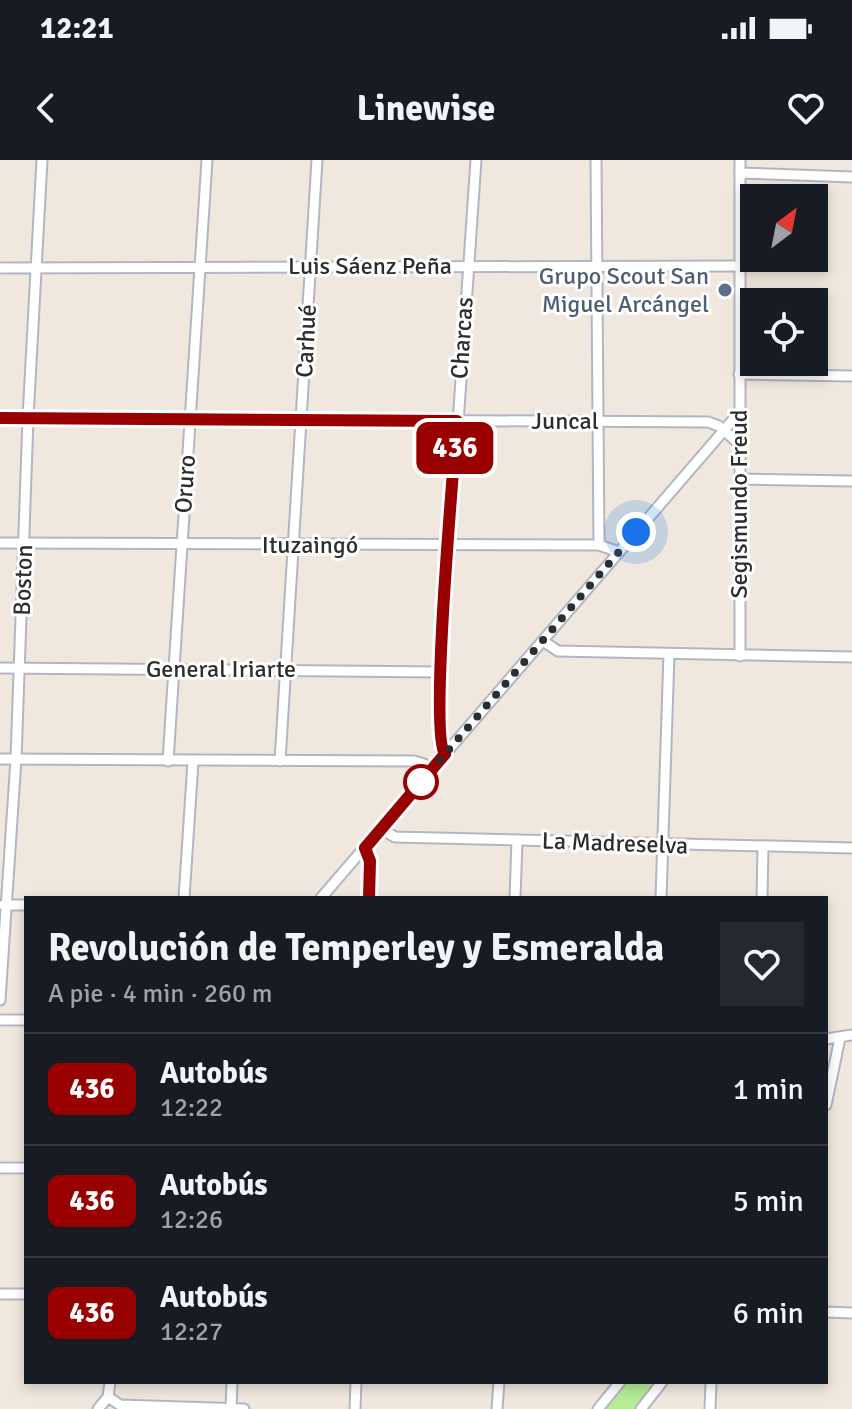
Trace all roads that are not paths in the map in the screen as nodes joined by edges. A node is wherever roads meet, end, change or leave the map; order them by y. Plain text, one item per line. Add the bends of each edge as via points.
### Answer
1 (42, 160) edge
2 (207, 160) edge
3 (317, 160) edge
4 (476, 160) edge
5 (596, 160) edge
6 (740, 160) edge
7 (740, 173) junction
8 (852, 177) edge
9 (467, 265) junction
10 (597, 265) junction
11 (200, 266) junction
12 (310, 266) junction
13 (739, 266) junction
14 (36, 267) junction
15 (0, 268) edge
16 (739, 374) junction
17 (852, 376) edge
18 (738, 414) junction
19 (0, 418) edge
20 (28, 418) junction
21 (190, 419) junction
22 (301, 419) junction
23 (457, 421) junction
24 (598, 422) junction
25 (724, 430) junction
26 (739, 444) junction
27 (740, 479) junction
28 (852, 481) edge
29 (0, 543) edge
30 (24, 543) junction
31 (181, 543) junction
32 (292, 545) junction
33 (449, 545) junction
34 (599, 545) junction
35 (619, 552) junction
36 (543, 641) junction
37 (669, 654) junction
38 (740, 656) junction
39 (852, 657) edge
40 (0, 668) edge
41 (20, 668) junction
42 (173, 668) junction
43 (285, 669) junction
44 (441, 672) junction
45 (445, 754) junction
46 (0, 759) edge
47 (16, 759) junction
48 (168, 761) junction
49 (280, 761) junction
50 (193, 762) junction
51 (430, 771) junction
52 (381, 829) junction
53 (517, 840) junction
54 (662, 844) junction
55 (763, 846) junction
56 (365, 848) junction
57 (852, 848) edge
58 (184, 896) edge
59 (323, 896) edge
60 (369, 896) edge
61 (515, 896) edge
62 (661, 896) edge
63 (762, 896) edge
64 (3, 905) edge
65 (24, 905) edge
66 (0, 1000) edge
67 (0, 1020) edge
68 (24, 1020) edge
69 (852, 1035) edge
70 (840, 1038) junction
71 (828, 1039) edge
72 (828, 1095) edge
73 (0, 1168) edge
74 (24, 1168) edge
75 (0, 1294) edge
76 (24, 1294) edge
77 (828, 1312) edge
78 (852, 1313) edge
79 (110, 1384) edge
80 (232, 1384) edge
81 (356, 1384) edge
82 (499, 1384) edge
83 (618, 1384) edge
84 (660, 1384) edge
85 (711, 1384) edge
86 (108, 1397) junction
87 (98, 1409) edge
88 (231, 1409) edge
89 (244, 1409) edge
90 (355, 1409) edge
91 (497, 1409) edge
92 (598, 1409) edge
93 (641, 1409) edge
94 (710, 1409) edge

1 - 14 street, Boston
2 - 11 street, Oruro
3 - 12 street, Carhué
4 - 9 street, Charcas
5 - 10 street
6 - 7 street, Segismundo Freud
7 - 8 street
7 - 13 street, Segismundo Freud
9 - 10 street, Luis Sáenz Peña
9 - 12 street, Luis Sáenz Peña
9 - 23 street, Charcas
10 - 13 street, Luis Sáenz Peña
10 - 24 street
11 - 12 street, Luis Sáenz Peña
11 - 14 street, Luis Sáenz Peña
11 - 21 street, Oruro
12 - 22 street, Carhué
13 - 16 street, Segismundo Freud
14 - 15 street, Luis Sáenz Peña
14 - 20 street, Boston
16 - 17 street
16 - 18 street, Segismundo Freud
18 - 25 street
18 - 26 street, Segismundo Freud
19 - 20 street, Juncal
20 - 21 street, Juncal
20 - 30 street, Boston
21 - 22 street, Juncal
21 - 31 street, Oruro
22 - 23 street, Juncal
22 - 32 street, Carhué
23 - 24 street, Juncal
23 - 33 street, Charcas
24 - 25 street, Juncal via 708,422
24 - 34 street
25 - 26 street
25 - 35 street
26 - 27 street, Segismundo Freud
27 - 28 street
27 - 38 street, Segismundo Freud
29 - 30 street, Ituzaingó
30 - 31 street, Ituzaingó
30 - 41 street, Boston
31 - 32 street, Ituzaingó
31 - 42 street, Oruro
32 - 33 street, Ituzaingó
32 - 43 street, Carhué
33 - 34 street, Ituzaingó
33 - 44 street, Charcas
34 - 35 street, Ituzaingó
35 - 36 street
36 - 37 street via 558,651
36 - 45 street
37 - 38 street
37 - 54 street
38 - 39 street
40 - 41 street, General Iriarte
41 - 42 street, General Iriarte
41 - 47 street, Boston
42 - 43 street, General Iriarte
42 - 48 street, Oruro
43 - 44 street, General Iriarte
43 - 49 street, Carhué
44 - 45 street, Charcas via 439,743
45 - 51 street
46 - 47 street
47 - 48 street
47 - 64 street, Boston
48 - 50 street
49 - 50 street
49 - 51 street via 414,761
50 - 58 street
51 - 52 street
52 - 53 street, La Madreselva via 395,837
52 - 56 street
53 - 54 street, La Madreselva
53 - 61 street
54 - 55 street, La Madreselva
54 - 62 street
55 - 57 street, La Madreselva
55 - 63 street
56 - 59 street
56 - 60 street
64 - 65 street
64 - 66 street, Boston
67 - 68 street
69 - 70 street
70 - 71 street
70 - 72 street
73 - 74 street
75 - 76 street
77 - 78 street
79 - 86 street
80 - 88 street
81 - 90 street
82 - 91 street
83 - 92 street
84 - 93 street
85 - 94 street
86 - 87 street
86 - 88 street via 120,1405
88 - 89 street

